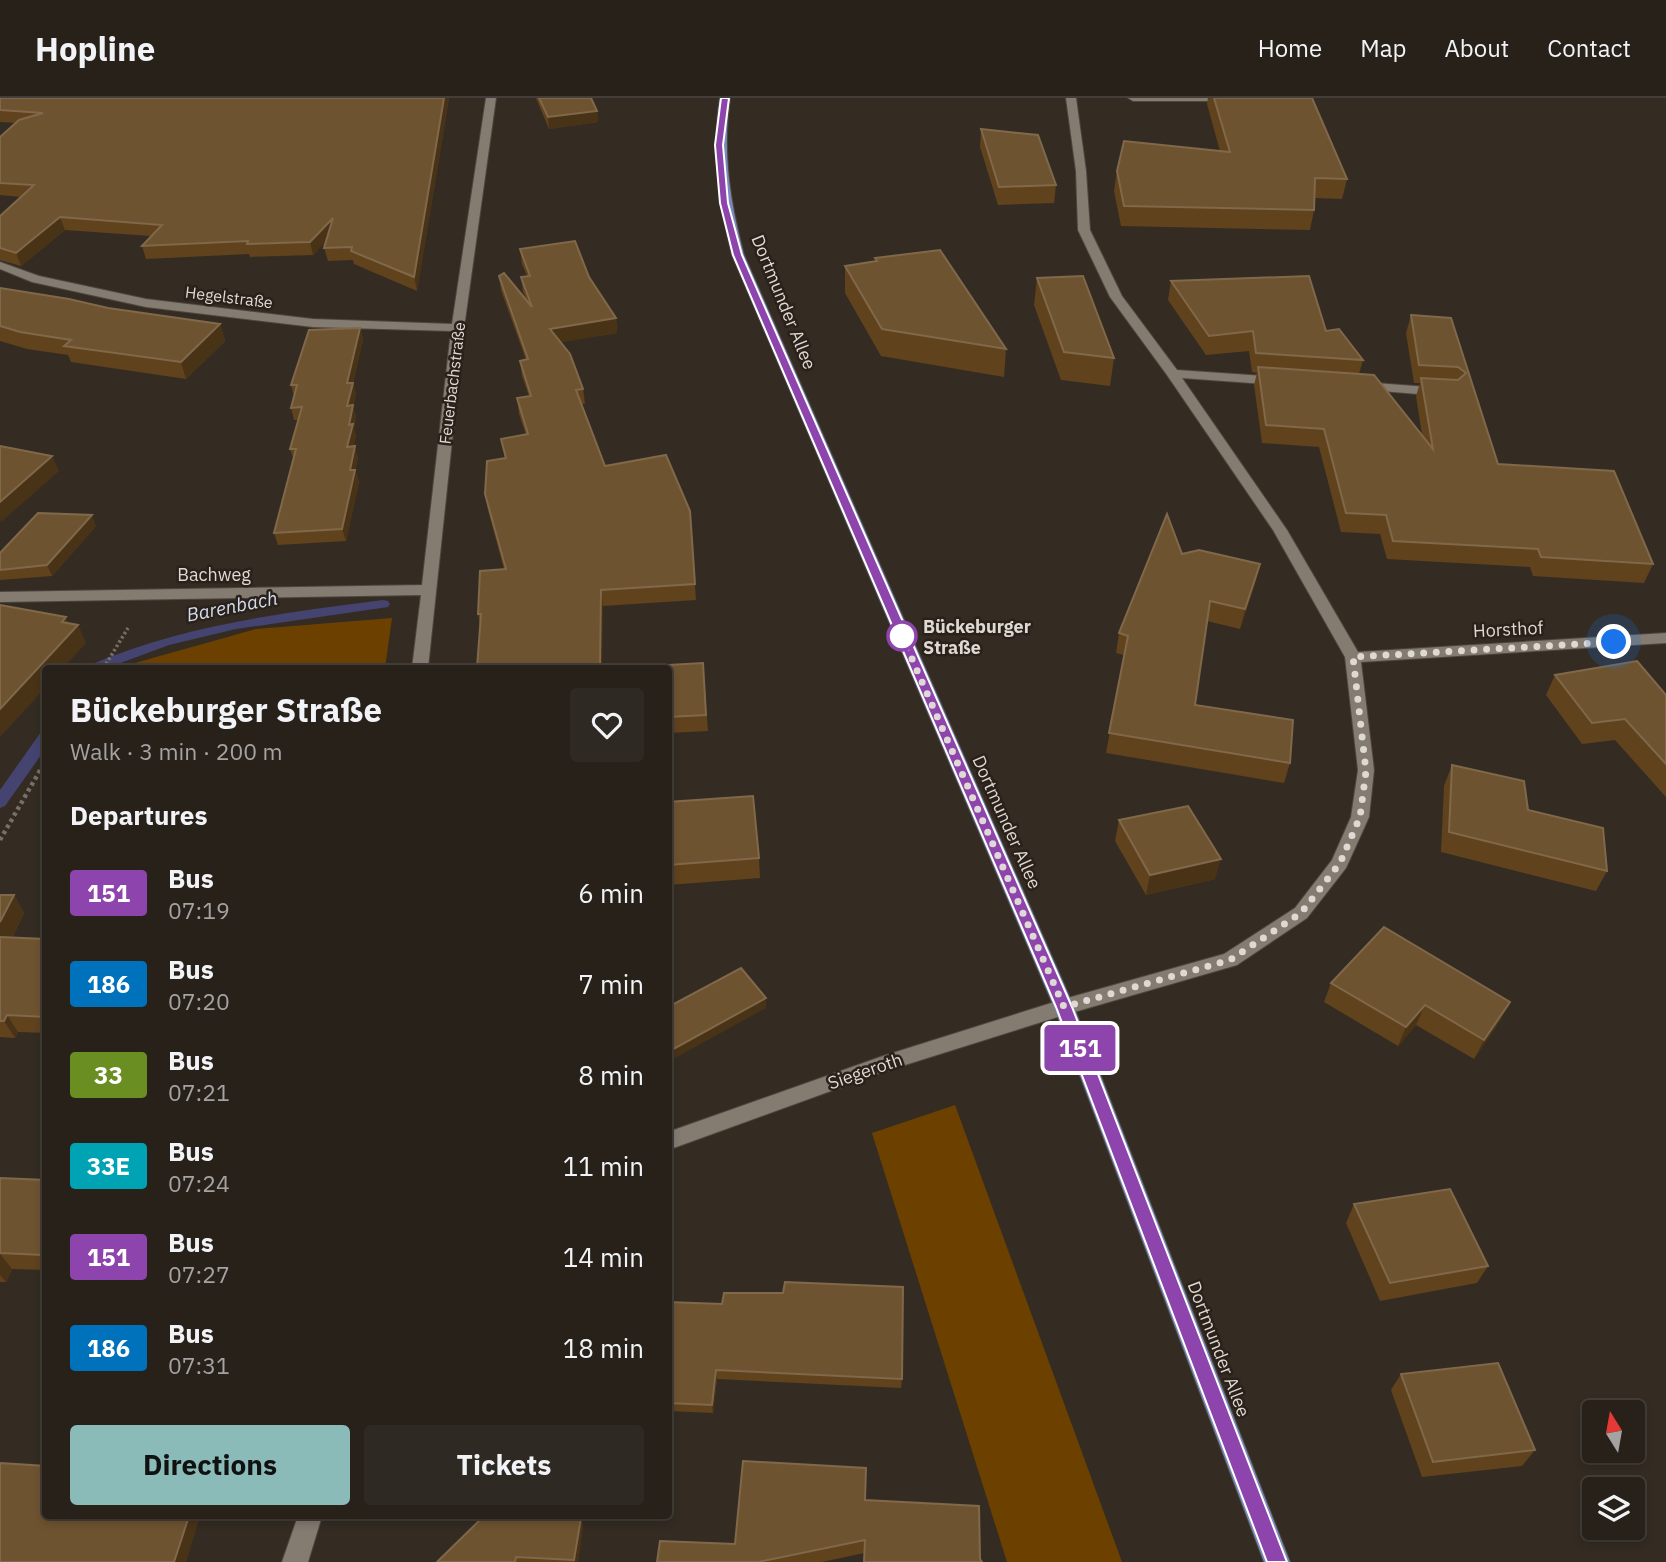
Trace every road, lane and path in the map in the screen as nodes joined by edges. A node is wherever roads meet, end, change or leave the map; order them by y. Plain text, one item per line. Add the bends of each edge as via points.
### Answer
1 (491, 98) edge
2 (725, 98) edge
3 (1071, 98) edge
4 (1133, 98) edge
5 (1213, 98) edge
6 (0, 265) edge
7 (458, 328) junction
8 (1173, 374) junction
9 (1298, 382) edge
10 (1354, 386) edge
11 (1452, 393) edge
12 (427, 590) junction
13 (0, 597) edge
14 (1666, 638) edge
15 (116, 647) dead end
16 (1353, 657) junction
17 (105, 665) edge
18 (420, 665) edge
19 (42, 767) edge
20 (0, 840) edge
21 (1064, 1007) junction
22 (672, 1140) edge
23 (309, 1519) edge
24 (295, 1562) edge
25 (1277, 1562) edge

1 - 7 street, Feuerbachstraße
2 - 21 main road, Dortmunder Allee via 719,145 724,203 738,255
3 - 8 street via 1084,230 1116,297
4 - 5 street
6 - 7 street, Hegelstraße via 36,279 146,303 313,323
7 - 12 street, Feuerbachstraße
8 - 9 street
8 - 16 street via 1280,530
10 - 11 street
12 - 13 street, Bachweg
12 - 18 street, Feuerbachstraße
14 - 16 street, Horsthof
15 - 17 path
16 - 21 street via 1366,771 1360,817 1340,863 1301,913 1230,960
19 - 20 path
21 - 22 street, Siegeroth via 883,1064
21 - 25 main road, Dortmunder Allee
23 - 24 street

